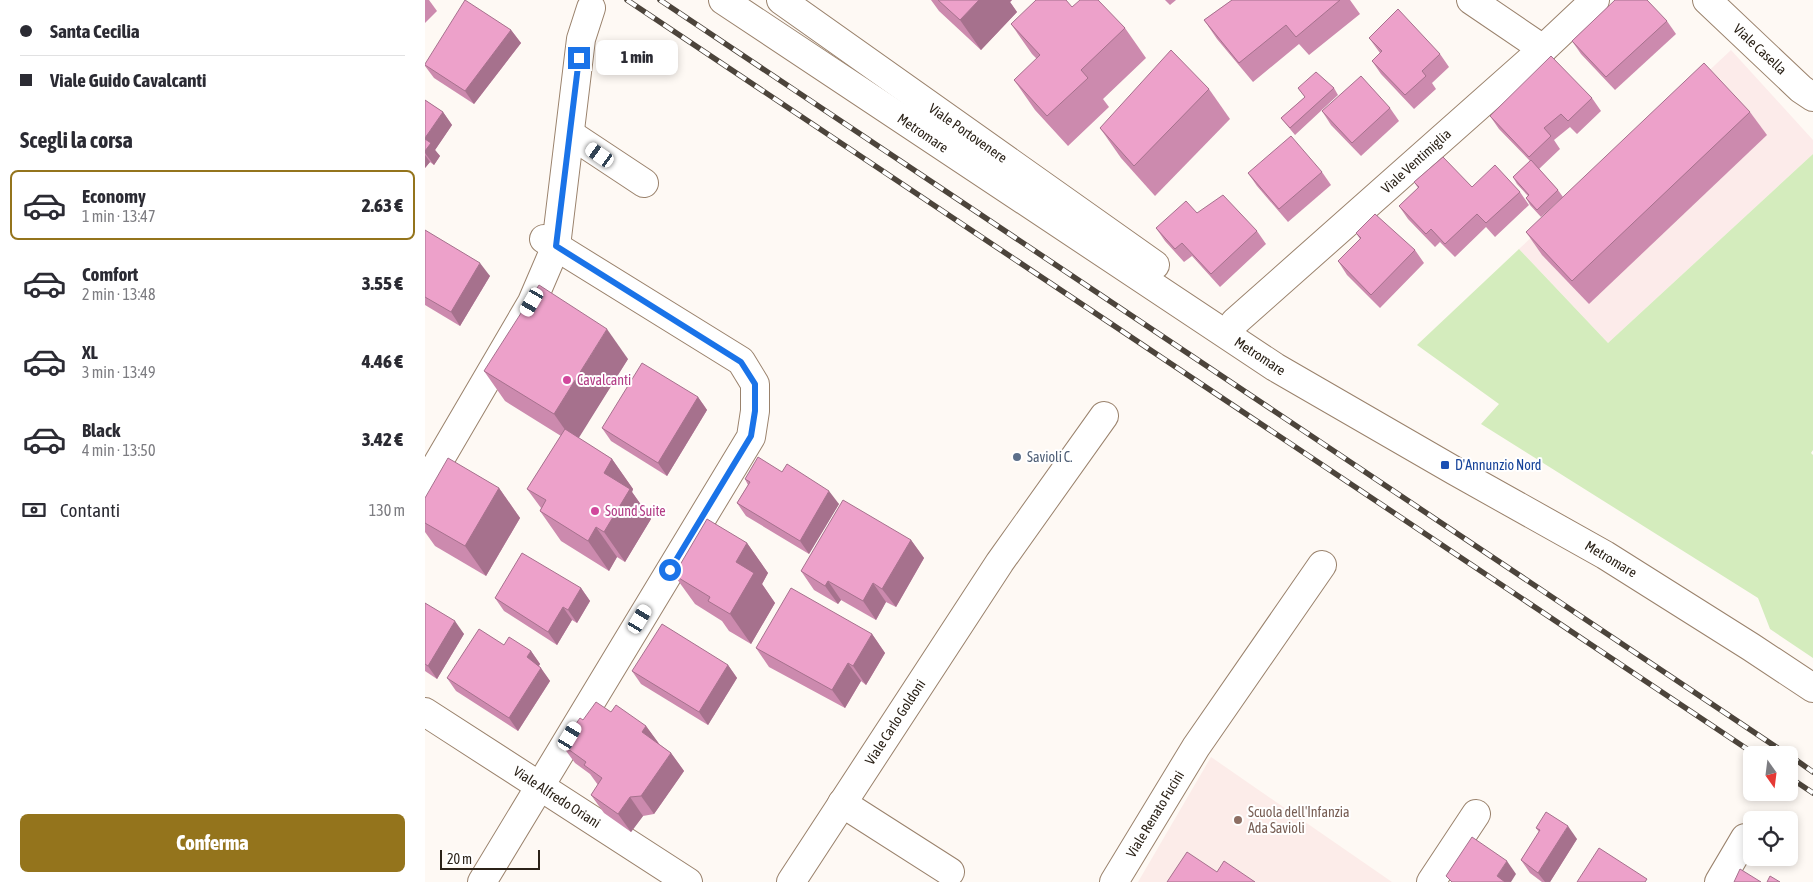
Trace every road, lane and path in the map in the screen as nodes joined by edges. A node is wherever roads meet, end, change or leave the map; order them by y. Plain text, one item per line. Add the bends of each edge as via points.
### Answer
1 (723, 0) edge
2 (781, 0) edge
3 (1471, 0) edge
4 (1595, 0) edge
5 (1707, 0) edge
6 (591, 8) dead end
7 (1543, 49) junction
8 (1813, 97) edge
9 (570, 134) junction
10 (644, 183) dead end
11 (550, 243) junction
12 (1155, 265) dead end
13 (1235, 322) dead end
14 (1104, 416) dead end
15 (425, 485) edge
16 (1322, 565) dead end
17 (1813, 688) edge
18 (425, 712) edge
19 (540, 786) junction
20 (842, 803) junction
21 (1476, 814) dead end
22 (1743, 841) edge
23 (950, 872) dead end
24 (482, 882) edge
25 (688, 882) edge
26 (791, 882) edge
27 (1114, 882) edge
28 (1431, 882) edge
29 (1719, 882) edge

1 - 17 street, Metromare via 1275,367 1605,555
2 - 12 street, Viale Portovenere
3 - 7 street
4 - 7 street, Viale Ventimiglia
5 - 8 street, Viale Casella
6 - 9 street via 581,39
7 - 13 street, Viale Ventimiglia
9 - 10 street
9 - 11 street
11 - 15 street via 532,302
11 - 19 street via 741,362 755,384 755,411 751,436
14 - 20 street, Viale Carlo Goldoni via 1000,562
16 - 27 street, Viale Renato Fucini via 1196,747
18 - 19 street, Viale Alfredo Oriani
19 - 24 street
19 - 25 street, Viale Alfredo Oriani
20 - 23 street
20 - 26 street, Viale Carlo Goldoni via 814,827
21 - 28 street
22 - 29 street

